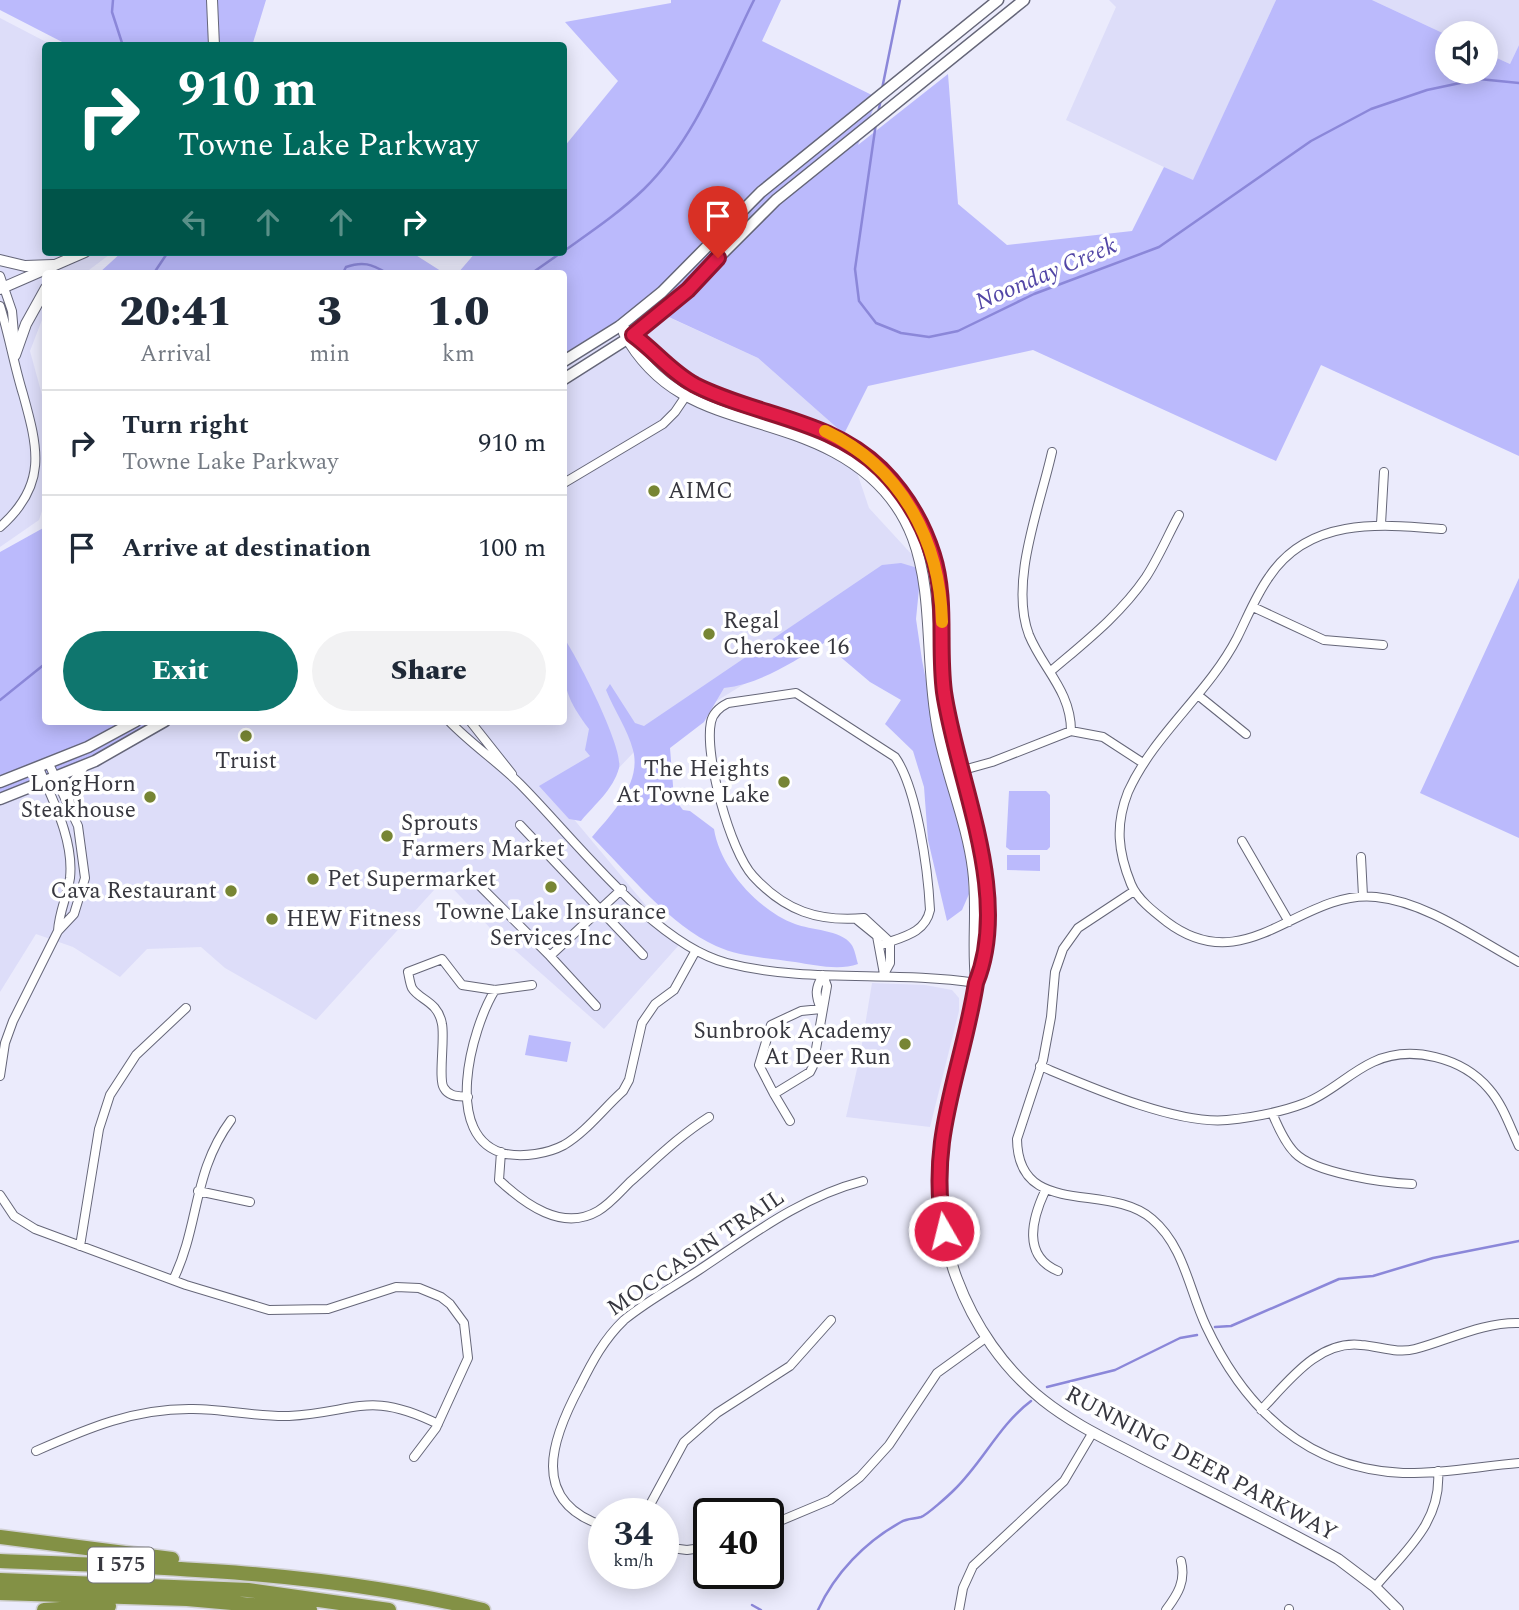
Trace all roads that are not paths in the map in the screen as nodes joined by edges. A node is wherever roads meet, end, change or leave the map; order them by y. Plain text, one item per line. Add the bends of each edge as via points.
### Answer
1 (212, 0) edge
2 (998, 0) edge
3 (1024, 0) edge
4 (214, 42) edge
5 (79, 256) edge
6 (0, 260) edge
7 (61, 267) edge
8 (42, 274) edge
9 (0, 276) edge
10 (3, 288) edge
11 (42, 295) edge
12 (0, 306) edge
13 (620, 326) junction
14 (630, 337) junction
15 (15, 355) junction
16 (567, 359) edge
17 (567, 377) edge
18 (694, 384) junction
19 (685, 397) junction
20 (1052, 452) dead end
21 (1384, 472) dead end
22 (567, 481) edge
23 (1179, 515) dead end
24 (1381, 524) junction
25 (0, 527) edge
26 (1442, 529) dead end
27 (1253, 607) junction
28 (1382, 645) dead end
29 (1051, 671) junction
30 (1199, 696) junction
31 (128, 725) edge
32 (158, 725) edge
33 (454, 725) edge
34 (473, 725) edge
35 (1072, 731) junction
36 (1246, 734) dead end
37 (1143, 763) junction
38 (85, 765) junction
39 (44, 766) junction
40 (962, 771) junction
41 (949, 774) junction
42 (50, 780) junction
43 (0, 782) edge
44 (518, 782) junction
45 (0, 799) edge
46 (71, 811) junction
47 (520, 825) dead end
48 (1242, 842) dead end
49 (1361, 857) dead end
50 (479, 885) dead end
51 (622, 889) junction
52 (1134, 891) junction
53 (1363, 896) junction
54 (600, 909) junction
55 (1289, 922) junction
56 (58, 931) junction
57 (885, 943) junction
58 (695, 952) junction
59 (643, 955) dead end
60 (550, 957) junction
61 (1519, 962) edge
62 (884, 974) junction
63 (823, 975) junction
64 (976, 983) junction
65 (532, 985) dead end
66 (495, 990) junction
67 (596, 1006) dead end
68 (186, 1008) dead end
69 (821, 1009) junction
70 (1040, 1066) junction
71 (0, 1076) edge
72 (774, 1094) junction
73 (468, 1097) junction
74 (1273, 1115) junction
75 (709, 1117) dead end
76 (231, 1120) dead end
77 (790, 1121) dead end
78 (1519, 1146) edge
79 (501, 1152) junction
80 (863, 1181) dead end
81 (1412, 1184) dead end
82 (198, 1191) junction
83 (1045, 1191) junction
84 (0, 1195) edge
85 (250, 1202) dead end
86 (80, 1246) junction
87 (1058, 1271) dead end
88 (173, 1280) junction
89 (831, 1320) dead end
90 (1519, 1323) edge
91 (987, 1337) junction
92 (1261, 1410) junction
93 (438, 1424) junction
94 (1093, 1432) junction
95 (36, 1451) dead end
96 (414, 1457) dead end
97 (1519, 1463) edge
98 (1438, 1471) junction
99 (654, 1498) edge
100 (588, 1519) edge
101 (784, 1519) edge
102 (0, 1537) edge
103 (0, 1561) edge
104 (1181, 1561) dead end
105 (243, 1571) junction
106 (0, 1580) edge
107 (1376, 1587) junction
108 (0, 1593) edge
109 (44, 1610) edge
110 (210, 1610) edge
111 (310, 1610) edge
112 (389, 1610) edge
113 (483, 1610) edge
114 (959, 1610) edge
115 (1166, 1610) edge
116 (1398, 1610) edge

1 - 4 street
2 - 13 main road via 761,192 685,271
3 - 14 main road via 756,217 688,290
5 - 7 street
6 - 7 street
8 - 10 street
9 - 10 street
10 - 15 street via 13,319
11 - 15 street
12 - 15 street
13 - 14 street, RUNNING DEER PARKWAY
13 - 16 main road
14 - 17 main road
14 - 18 street, RUNNING DEER PARKWAY
14 - 19 street, RUNNING DEER PARKWAY via 637,358
15 - 25 street via 34,426 36,456 27,494
18 - 19 street
18 - 40 street, RUNNING DEER PARKWAY via 839,438 882,470 912,508 927,538 940,585 943,681
19 - 22 street via 663,424
19 - 41 street, RUNNING DEER PARKWAY via 824,447 863,472 890,501 912,537 923,567 933,695
20 - 29 street via 1021,592 1028,632
21 - 24 street
23 - 29 street via 1146,576 1123,607
24 - 26 street
24 - 27 street via 1330,531 1292,552 1269,576
27 - 28 street via 1324,640
27 - 30 street via 1223,666
29 - 35 street via 1066,699
30 - 36 street
30 - 37 street
31 - 39 main road
32 - 38 main road
33 - 44 street
34 - 44 street
35 - 37 street via 1103,737
35 - 40 street
37 - 52 street via 1128,794 1118,832 1123,864
38 - 42 main road
38 - 46 street via 69,787
39 - 42 street
39 - 43 main road
40 - 41 street
40 - 64 street, RUNNING DEER PARKWAY via 986,897 984,954
41 - 64 street, RUNNING DEER PARKWAY via 973,870
42 - 45 main road
42 - 46 street
42 - 56 street via 69,856 70,876
44 - 51 street
46 - 56 street via 83,845 85,878 74,914
47 - 54 street
48 - 55 street
49 - 53 street
50 - 60 street
51 - 54 street
51 - 58 street via 658,925
52 - 55 street via 1172,926 1202,938 1250,939
52 - 70 street via 1078,928 1063,949
53 - 55 street via 1319,907
53 - 61 street via 1411,905
54 - 59 street
54 - 60 street
56 - 71 street via 9,1032
57 - 57 street via 916,933 929,918 930,909 914,799 895,757 796,693 720,708 711,722 711,738 726,823 735,850 752,876 814,918 864,918
57 - 62 street via 890,963
58 - 63 street via 742,966
58 - 79 street via 674,990 655,1004 642,1023 623,1091 563,1145 533,1155
60 - 67 street
62 - 63 street
62 - 64 street
63 - 69 street via 827,986
64 - 91 street, RUNNING DEER PARKWAY via 942,1129 938,1186 955,1272
65 - 66 street
66 - 73 street via 472,1040
66 - 73 street via 462,985 442,959 408,972 412,989 438,1011 442,1022 444,1066 440,1078 444,1089 453,1096
68 - 86 street via 136,1055 110,1095 99,1129
69 - 72 street via 810,1072
69 - 72 street via 771,1025 759,1065
70 - 74 street via 1178,1115 1224,1121
70 - 83 street via 1019,1128 1017,1152 1027,1173
72 - 77 street
73 - 79 street via 467,1111 475,1133
74 - 78 street via 1306,1103 1381,1059 1419,1055 1455,1064 1481,1081 1498,1101
74 - 81 street via 1295,1154 1306,1161
75 - 79 street via 685,1132 607,1205 575,1219 537,1209 499,1180
76 - 82 street via 210,1153
80 - 100 street, MOCCASIN TRAIL via 792,1209 634,1312 601,1346 564,1416 552,1459 552,1471 565,1500
82 - 85 street
82 - 88 street via 182,1263
83 - 87 street via 1035,1213 1034,1247 1048,1266
83 - 92 street via 1130,1205 1158,1225 1180,1258 1227,1369
84 - 86 street via 23,1223
86 - 88 street
88 - 93 street via 257,1308 281,1311 328,1309 396,1287 419,1288 441,1297 464,1323 468,1346 465,1369
89 - 99 street via 790,1366 717,1413 684,1442
90 - 92 street via 1493,1325 1406,1351 1360,1344 1329,1349 1310,1361
91 - 94 street, RUNNING DEER PARKWAY via 1035,1393
91 - 101 street via 936,1373 889,1446 860,1477 830,1500
92 - 98 street via 1304,1443 1348,1462 1394,1472
93 - 95 street via 403,1408 380,1404 288,1416 170,1409 110,1420
93 - 96 street
94 - 107 street, RUNNING DEER PARKWAY via 1328,1554
94 - 114 street via 1064,1481 973,1566
97 - 98 street
98 - 107 street via 1438,1496 1429,1523
102 - 105 highway
103 - 105 highway, I 575
104 - 115 street via 1180,1591
105 - 113 highway, I 575 via 357,1584
106 - 112 highway via 248,1590
107 - 116 street, RUNNING DEER PARKWAY
108 - 111 highway, I 575
109 - 110 highway via 100,1605

